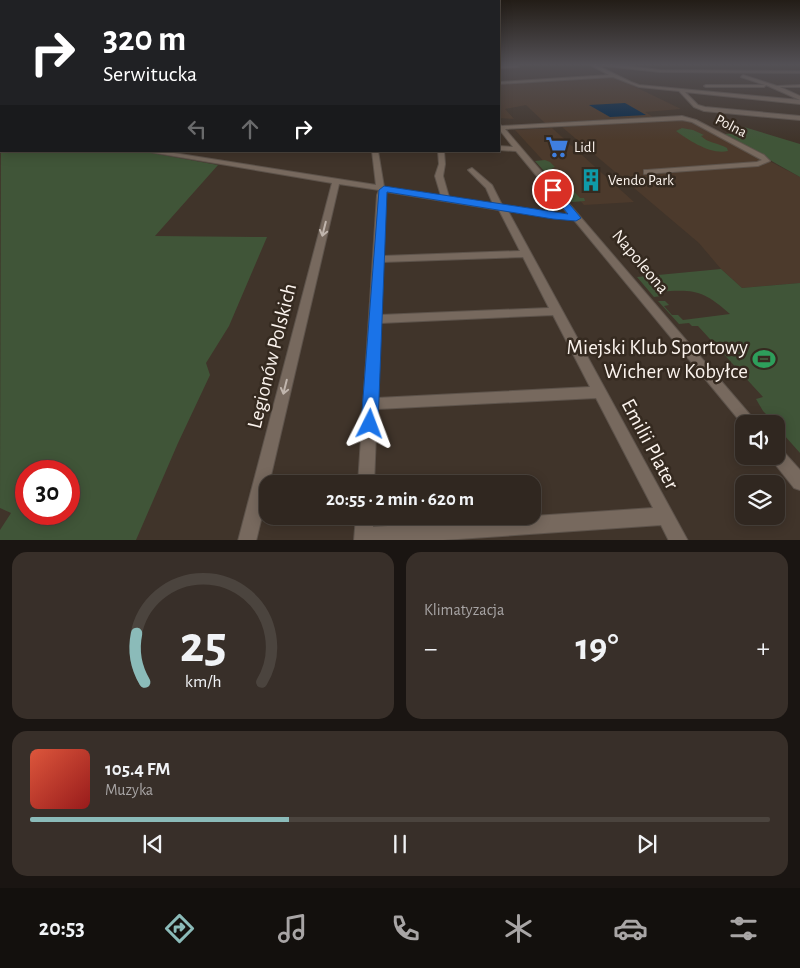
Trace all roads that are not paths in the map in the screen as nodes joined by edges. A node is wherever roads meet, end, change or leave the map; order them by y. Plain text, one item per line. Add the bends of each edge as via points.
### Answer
1 (673, 89) edge
2 (779, 89) edge
3 (680, 90) junction
4 (709, 98) junction
5 (800, 100) edge
6 (800, 112) edge
7 (800, 118) edge
8 (500, 127) edge
9 (500, 128) edge
10 (500, 148) edge
11 (518, 149) junction
12 (153, 152) edge
13 (375, 152) edge
14 (440, 152) edge
15 (472, 170) dead end
16 (647, 172) dead end
17 (336, 182) junction
18 (382, 189) junction
19 (446, 199) junction
20 (500, 208) junction
21 (576, 218) junction
22 (526, 254) junction
23 (378, 259) junction
24 (557, 311) junction
25 (375, 319) junction
26 (599, 392) junction
27 (370, 404) junction
28 (743, 415) edge
29 (785, 464) edge
30 (366, 475) edge
31 (800, 482) edge
32 (666, 516) junction
33 (364, 525) edge
34 (363, 538) edge
35 (247, 540) edge
36 (679, 540) edge

1 - 3 street
2 - 5 street
3 - 4 street
3 - 7 street via 696,106 704,109
4 - 5 street
4 - 6 street
8 - 16 street, Polna via 682,118 694,121 767,161
9 - 11 street, Napoleona
10 - 11 street
11 - 21 street, Napoleona
12 - 17 street
13 - 18 street
14 - 19 street via 439,176
15 - 20 street, Emilii Plater via 489,187
17 - 18 street
17 -> 35 street, Legionów Polskich
18 - 19 street
18 - 23 street
19 - 20 street
20 - 21 street
20 - 22 street, Emilii Plater
21 - 28 street, Napoleona
22 - 23 street
22 - 24 street, Emilii Plater
23 - 25 street
24 - 25 street
24 - 26 street, Emilii Plater
25 - 27 street
26 - 27 street
26 - 32 street, Emilii Plater
27 - 30 street
29 - 31 street
32 - 34 street
32 - 36 street, Emilii Plater
33 - 34 street

